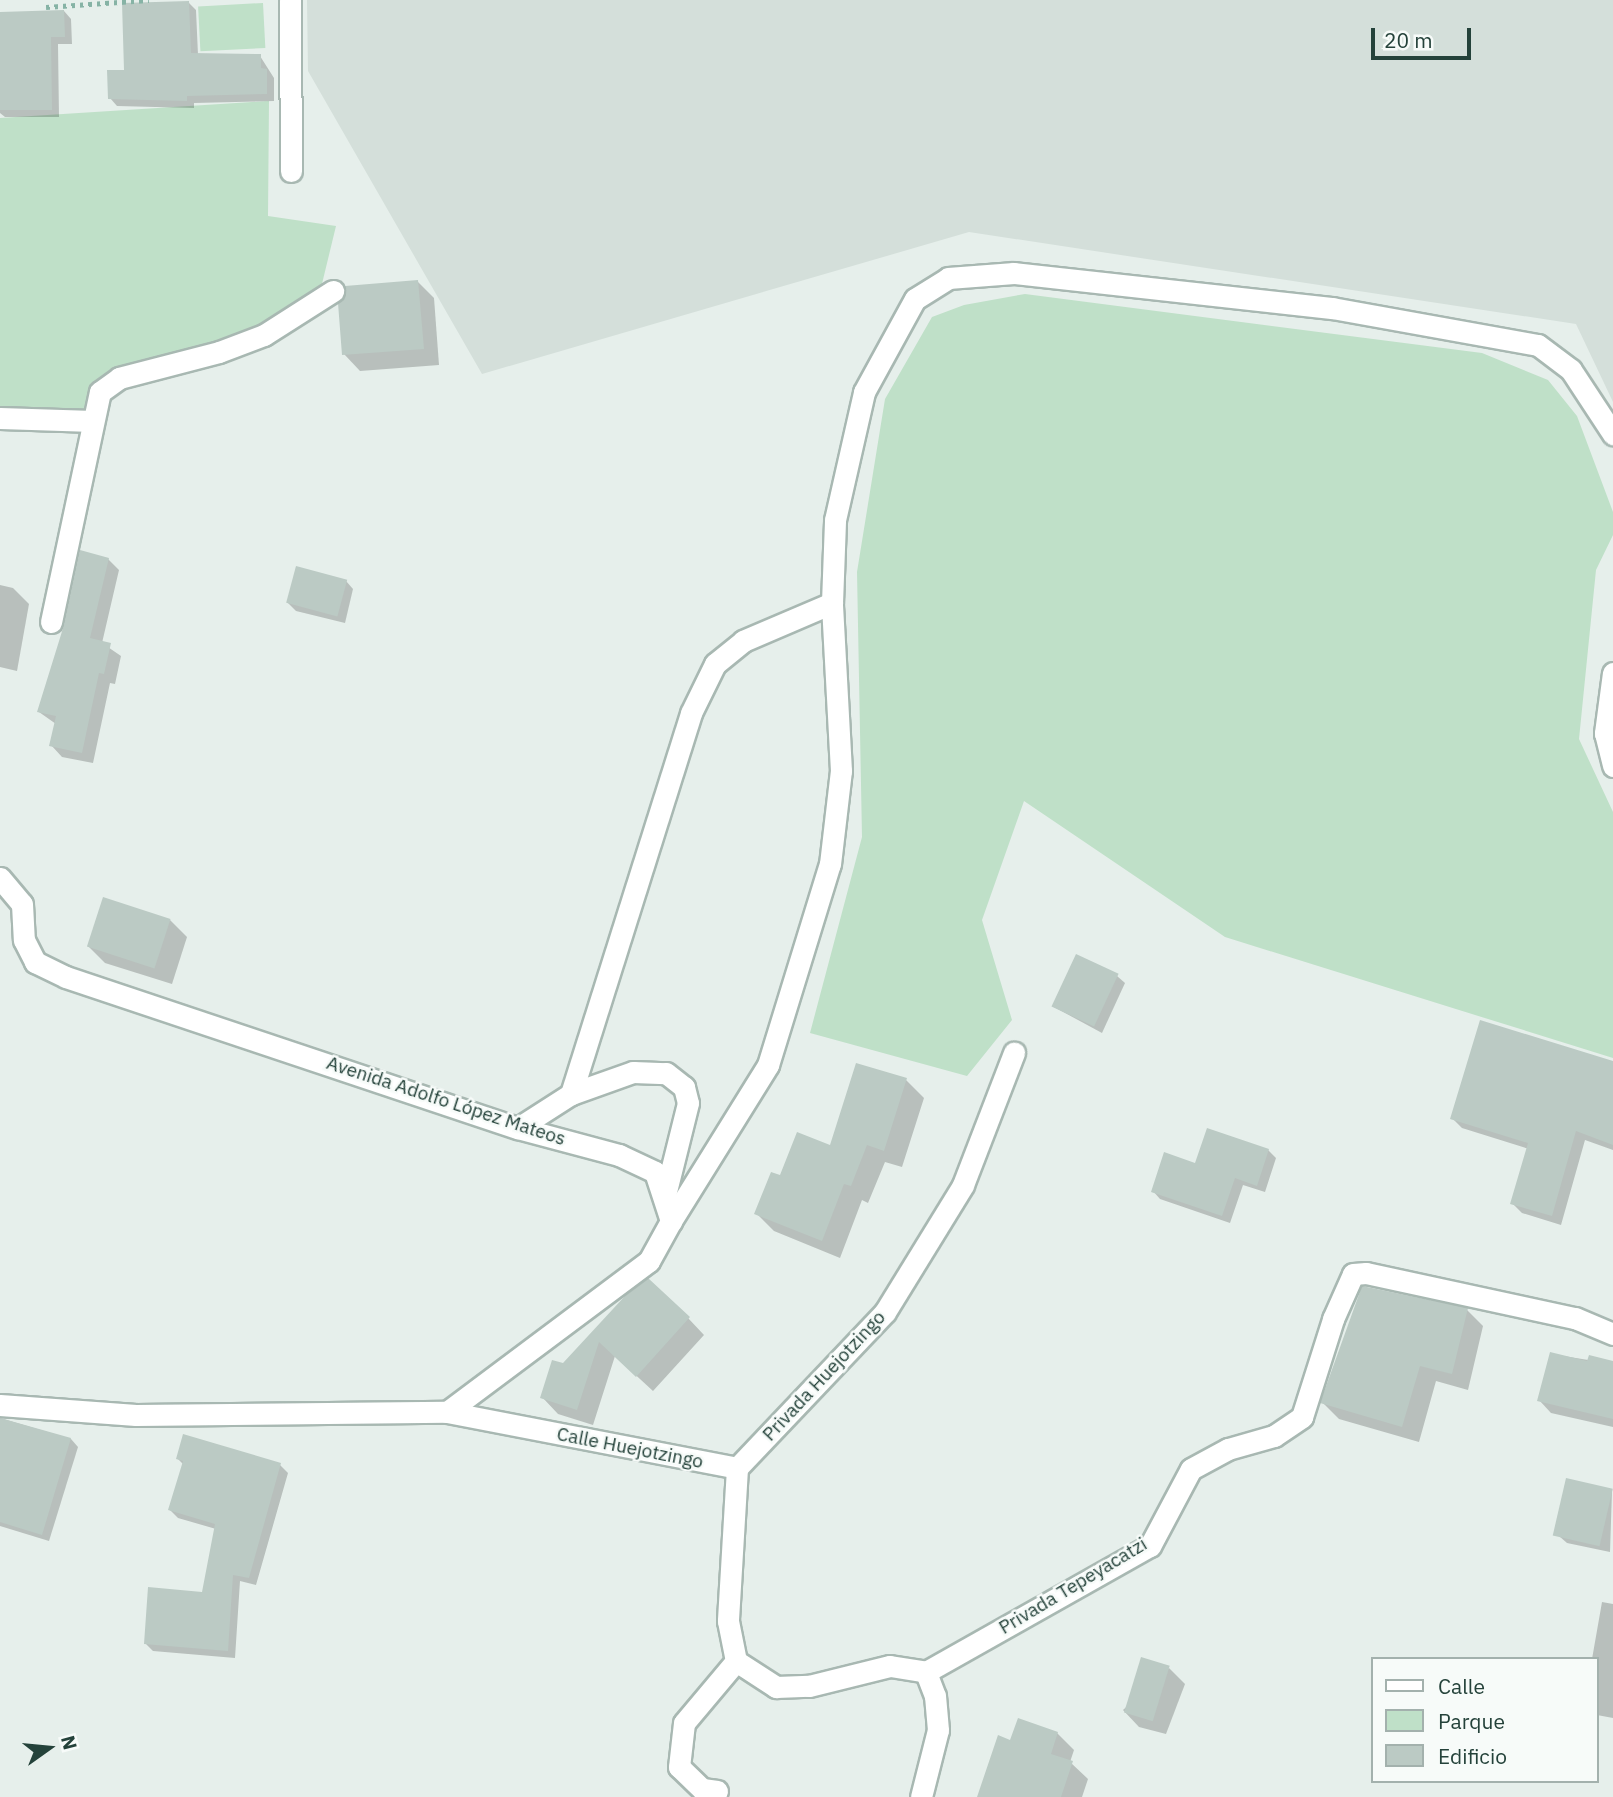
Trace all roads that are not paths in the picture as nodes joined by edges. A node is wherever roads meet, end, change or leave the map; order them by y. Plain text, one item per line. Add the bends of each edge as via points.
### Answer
1 (290, 0) edge
2 (290, 171) dead end
3 (332, 291) dead end
4 (0, 418) edge
5 (93, 421) junction
6 (1613, 434) edge
7 (832, 603) junction
8 (51, 622) dead end
9 (1613, 673) edge
10 (1613, 766) edge
11 (0, 878) edge
12 (1014, 1053) dead end
13 (571, 1094) junction
14 (518, 1128) junction
15 (665, 1195) junction
16 (671, 1221) junction
17 (1613, 1334) edge
18 (0, 1405) edge
19 (447, 1412) junction
20 (737, 1468) junction
21 (736, 1661) junction
22 (926, 1672) junction
23 (717, 1791) dead end
24 (921, 1797) edge

1 - 2 street
3 - 5 street via 264,335 219,352 119,378 100,392
4 - 5 street
5 - 8 street
6 - 7 street via 1571,370 1538,345 1319,307 1014,274 948,278 915,299 864,392 835,520
7 - 13 street via 743,641 715,664 691,713
7 - 16 street via 841,771 830,864 768,1065
9 - 10 street via 1605,733
11 - 14 street, Avenida Adolfo López Mateos via 22,904 24,940 35,962 66,977
12 - 20 street, Privada Huejotzingo via 963,1185 885,1312
13 - 14 street
13 - 15 street via 633,1072 666,1073 684,1087 688,1103
14 - 15 street, Avenida Adolfo López Mateos via 619,1155 655,1172
15 - 16 street, Avenida Adolfo López Mateos
16 - 19 street via 649,1261
17 - 22 street, Privada Tepeyacatzi via 1575,1318 1366,1273 1353,1274 1333,1319 1302,1417 1274,1436 1228,1449 1191,1469 1150,1546
18 - 19 street, Calle Huejotzingo via 135,1415
19 - 20 street, Calle Huejotzingo
20 - 21 street via 728,1621
21 - 22 street via 776,1687 809,1686 890,1666
21 - 23 street via 684,1723 679,1767 702,1789
22 - 24 street via 935,1696 938,1730

